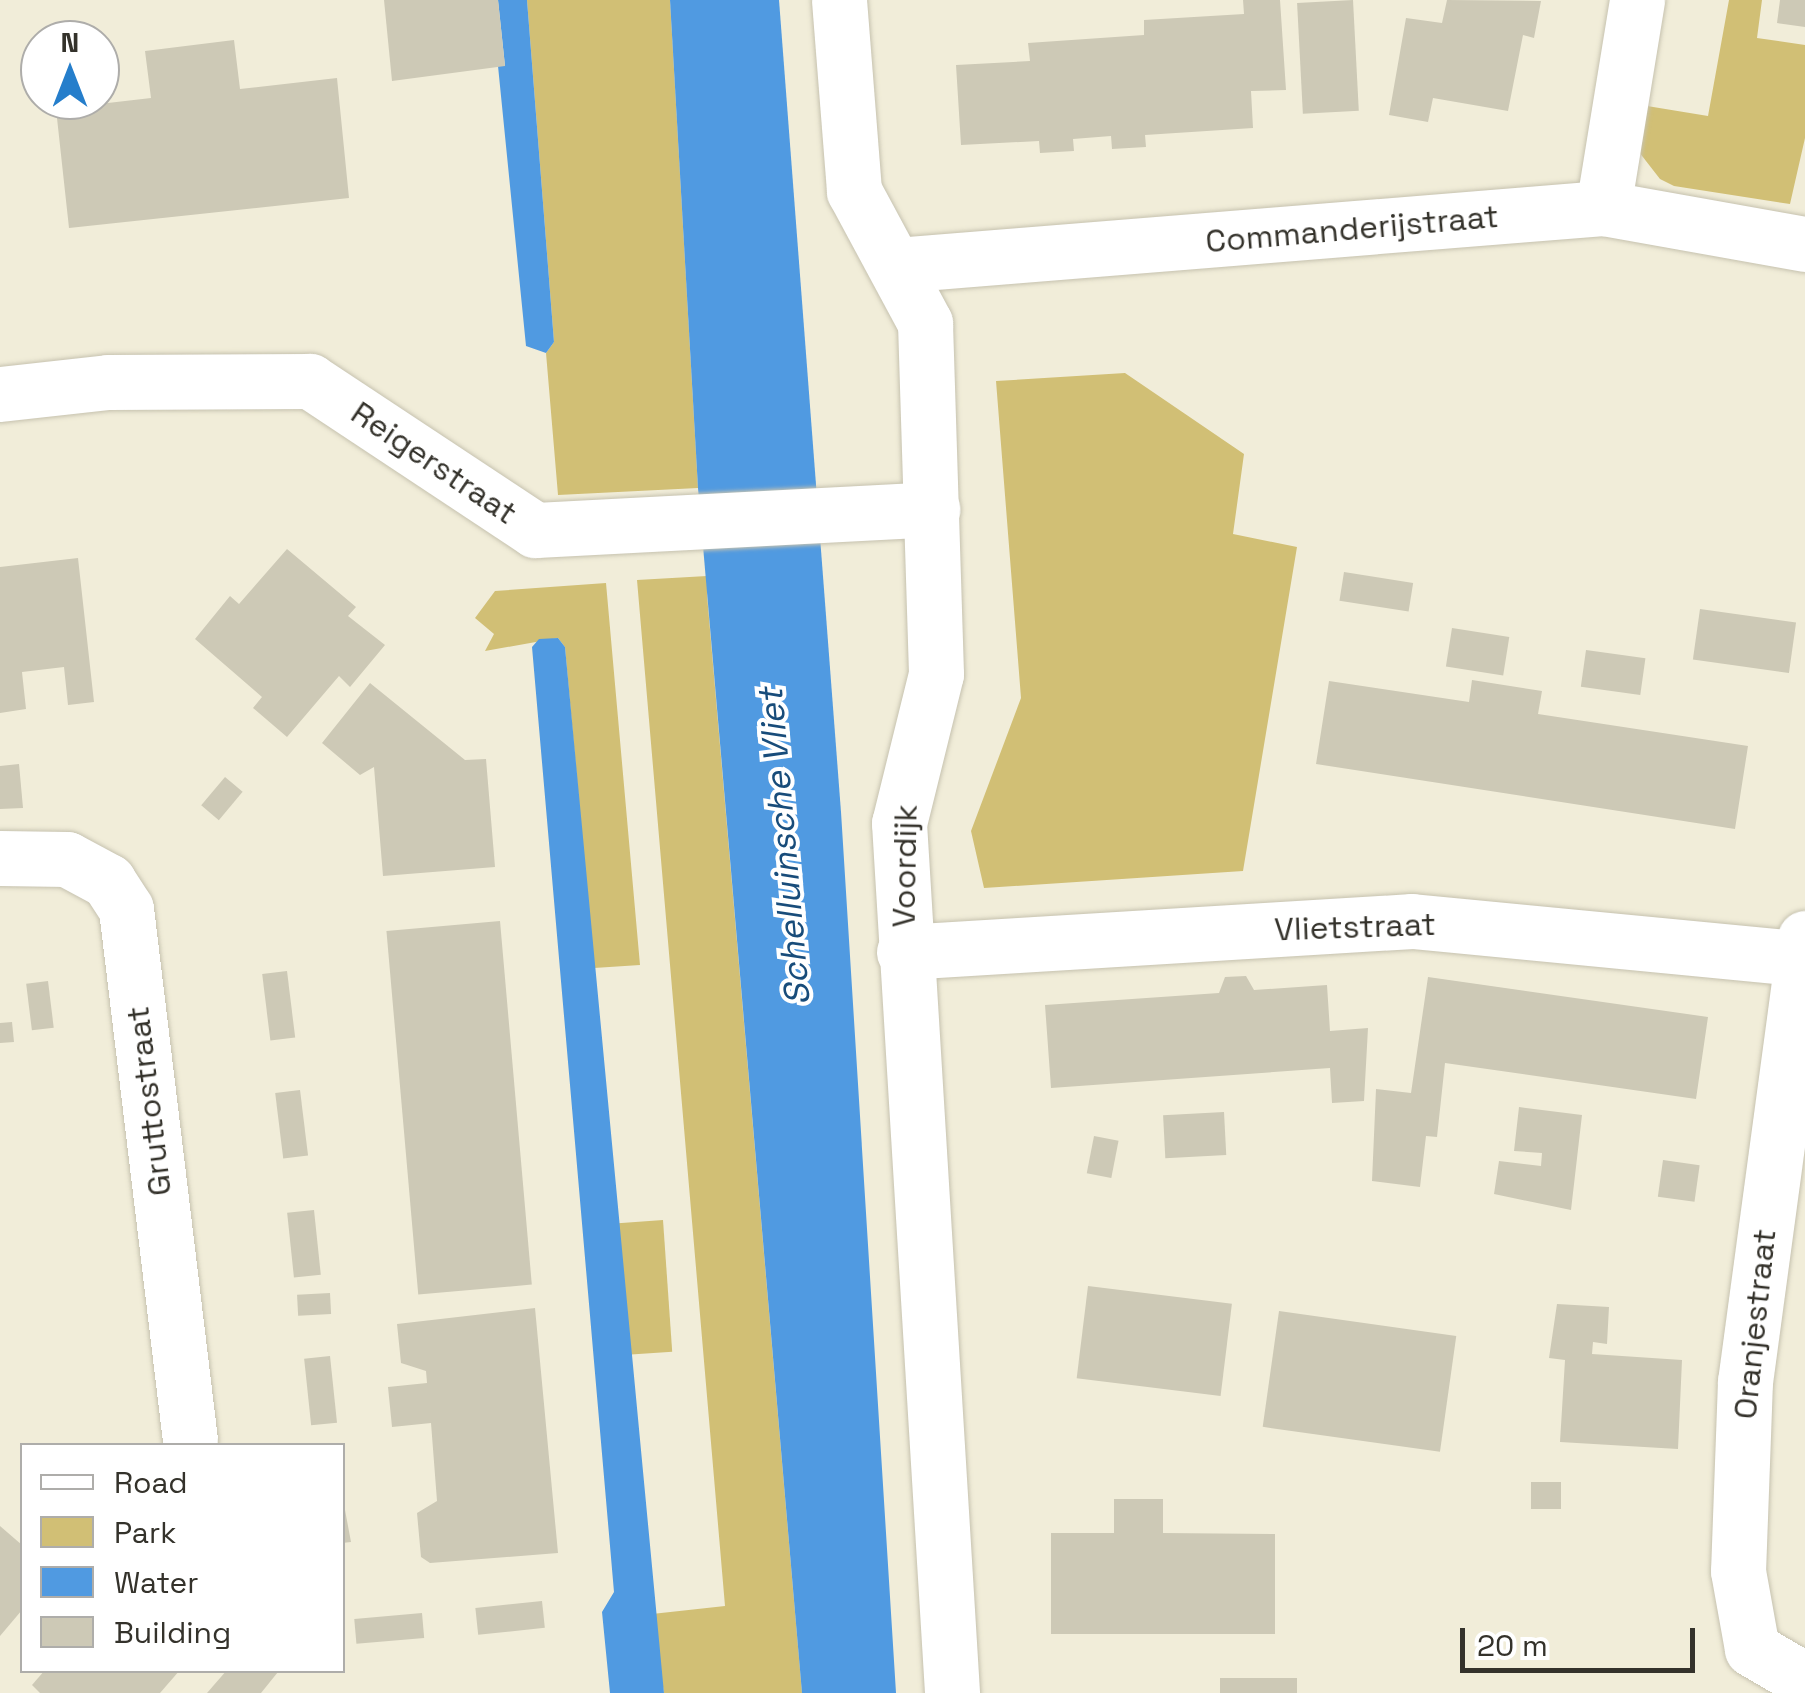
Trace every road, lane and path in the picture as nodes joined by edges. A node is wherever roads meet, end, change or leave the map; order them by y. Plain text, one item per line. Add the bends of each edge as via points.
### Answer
1 (839, 0) edge
2 (1637, 0) edge
3 (1603, 208) junction
4 (1805, 244) edge
5 (897, 265) junction
6 (0, 394) edge
7 (932, 509) junction
8 (0, 858) edge
9 (904, 952) junction
10 (1804, 952) edge
11 (190, 1440) dead end
12 (1805, 1680) edge
13 (952, 1693) edge

1 - 5 street, Voordijk via 854,191
2 - 3 street
3 - 4 street, Commanderijstraat
3 - 5 street, Commanderijstraat
5 - 7 street, Voordijk via 925,323
6 - 7 street, Reigerstraat via 108,382 310,380 535,530
7 - 9 street, Voordijk via 936,674 900,824
8 - 11 street, Gruttostraat via 67,859 108,881 126,909
9 - 10 street, Vlietstraat via 1412,921
9 - 13 street, Voordijk
10 - 12 street, Oranjestraat via 1745,1380 1738,1571 1752,1649

